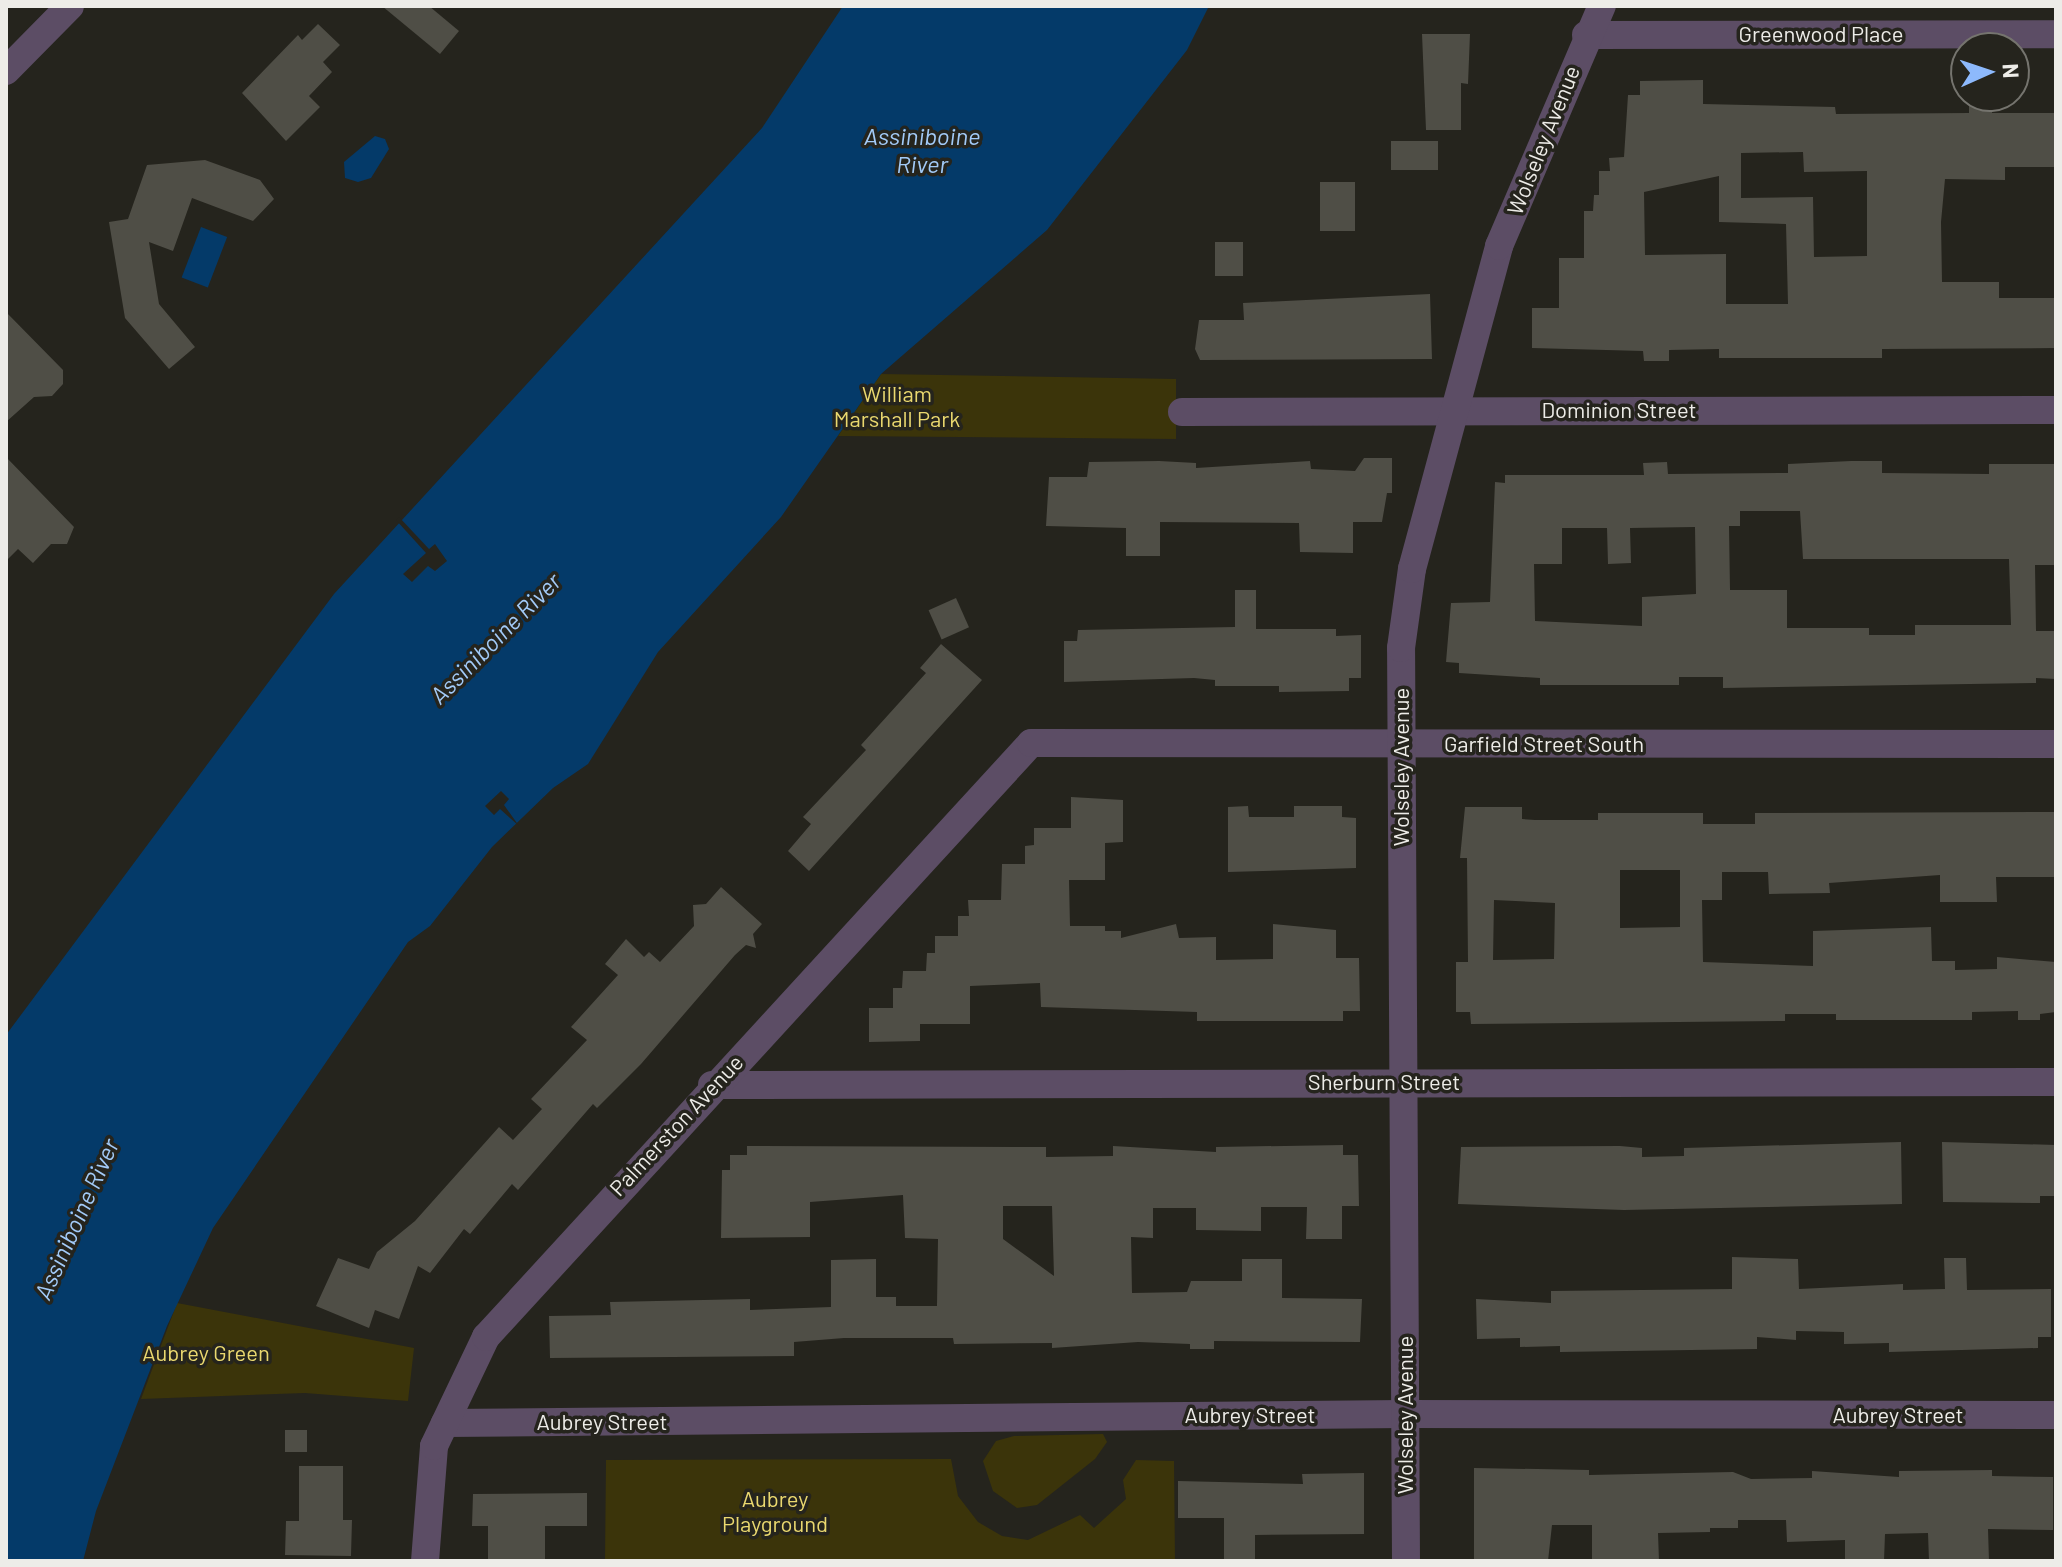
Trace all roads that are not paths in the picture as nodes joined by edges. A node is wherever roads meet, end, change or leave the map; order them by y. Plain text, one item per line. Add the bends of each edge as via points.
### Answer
1 (70, 6) edge
2 (1602, 6) edge
3 (2056, 34) edge
4 (1586, 35) junction
5 (6, 71) edge
6 (1452, 410) junction
7 (2056, 410) edge
8 (1182, 412) dead end
9 (1031, 743) joint
10 (2056, 744) edge
11 (1401, 745) junction
12 (1402, 1082) junction
13 (2056, 1082) edge
14 (712, 1085) junction
15 (1405, 1414) junction
16 (2056, 1415) edge
17 (445, 1423) junction
18 (425, 1561) edge
19 (1406, 1561) edge

1 - 5 street
2 - 4 street, Wolseley Avenue
3 - 4 street, Greenwood Place
4 - 6 street, Wolseley Avenue via 1499,246
6 - 7 street, Dominion Street
6 - 8 street, Dominion Street
6 - 11 street, Wolseley Avenue via 1412,569 1401,648
9 - 11 street, Garfield Street South
9 - 14 street, Palmerston Avenue
10 - 11 street, Garfield Street South
11 - 12 street, Wolseley Avenue
12 - 13 street, Sherburn Street
12 - 14 street, Sherburn Street
12 - 15 street, Wolseley Avenue
14 - 17 street, Palmerston Avenue via 486,1337
15 - 16 street, Aubrey Street
15 - 17 street, Aubrey Street
15 - 19 street, Wolseley Avenue
17 - 18 street, Palmerston Avenue via 434,1446

